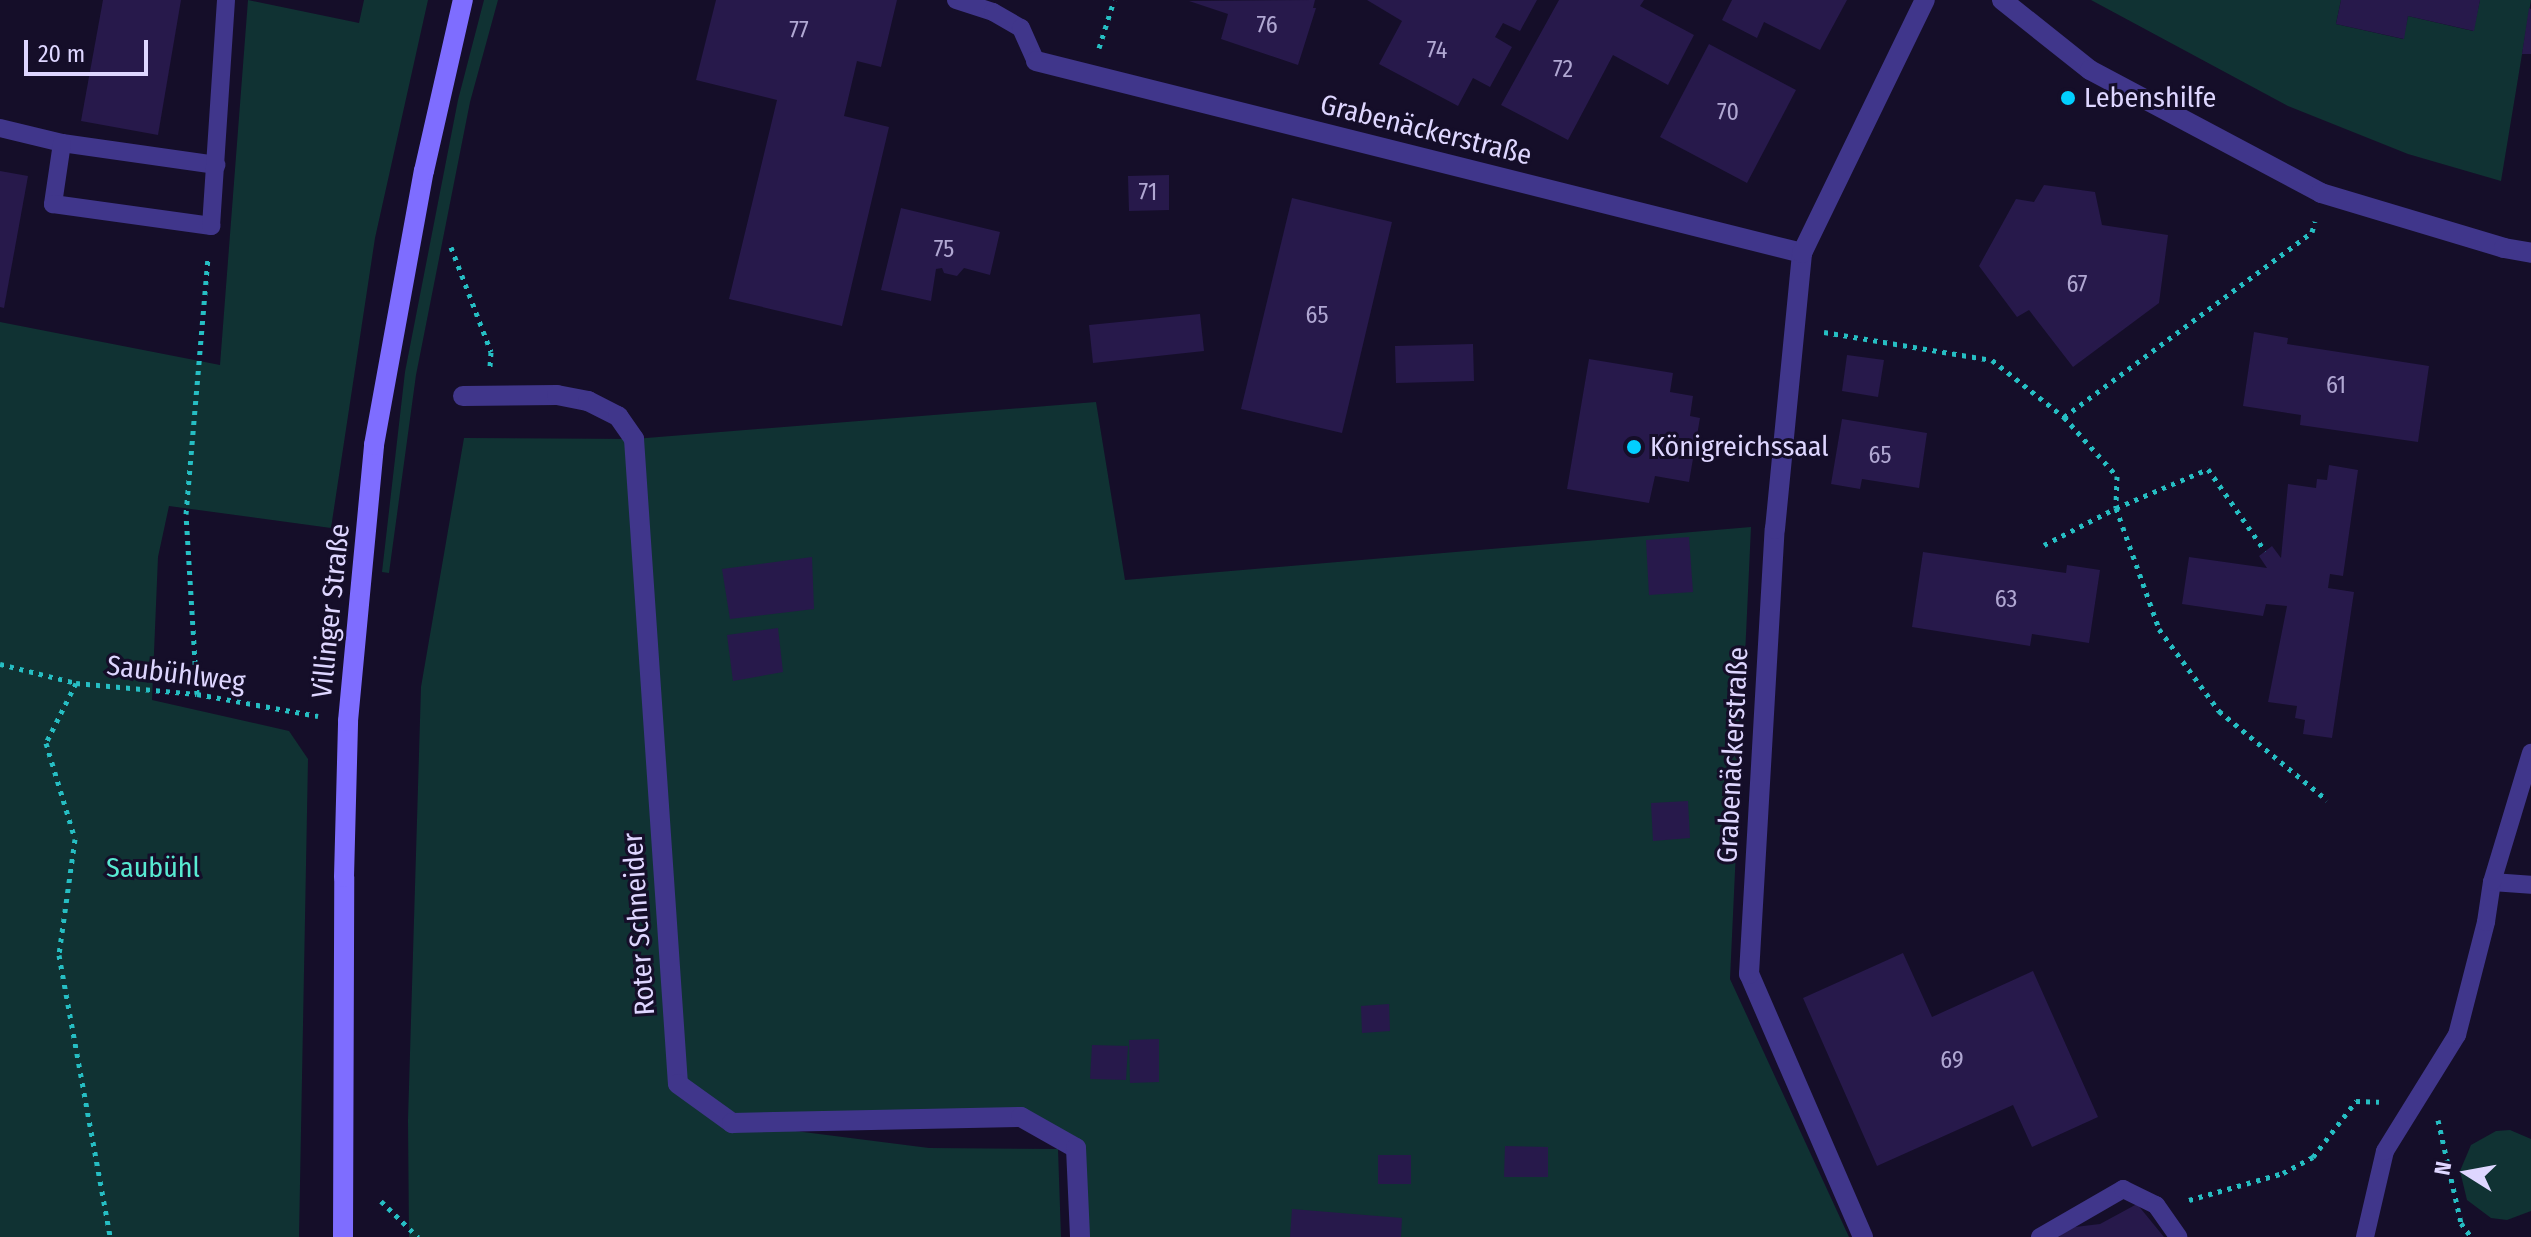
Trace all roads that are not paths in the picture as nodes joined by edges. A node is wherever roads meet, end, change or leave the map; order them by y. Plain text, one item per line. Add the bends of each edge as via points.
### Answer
1 (226, 0) edge
2 (463, 0) edge
3 (956, 0) edge
4 (1925, 0) edge
5 (2002, 0) edge
6 (1036, 61) joint
7 (0, 128) edge
8 (62, 143) junction
9 (216, 165) junction
10 (1802, 253) junction
11 (2531, 253) edge
12 (463, 396) dead end
13 (2531, 753) edge
14 (2492, 882) junction
15 (2531, 885) edge
16 (343, 1237) edge
17 (1080, 1237) edge
18 (1863, 1237) edge
19 (2040, 1237) edge
20 (2178, 1237) edge
21 (2365, 1237) edge

1 - 9 lane
2 - 16 main road, Villinger Straße via 424,171 374,445 348,721
3 - 6 lane via 1021,28
4 - 10 street, Grabenäckerstraße
5 - 11 street via 2090,70 2321,193
6 - 10 street, Grabenäckerstraße
7 - 8 lane
8 - 9 lane
8 - 9 lane via 53,204 211,226
10 - 18 street, Grabenäckerstraße via 1775,529 1749,974
12 - 17 street, Roter Schneider via 557,395 588,401 618,416 634,439 678,1084 732,1123 1021,1117 1076,1148
13 - 14 lane
14 - 15 lane
14 - 21 lane via 2457,1035 2385,1151
19 - 20 lane via 2123,1189 2156,1205

